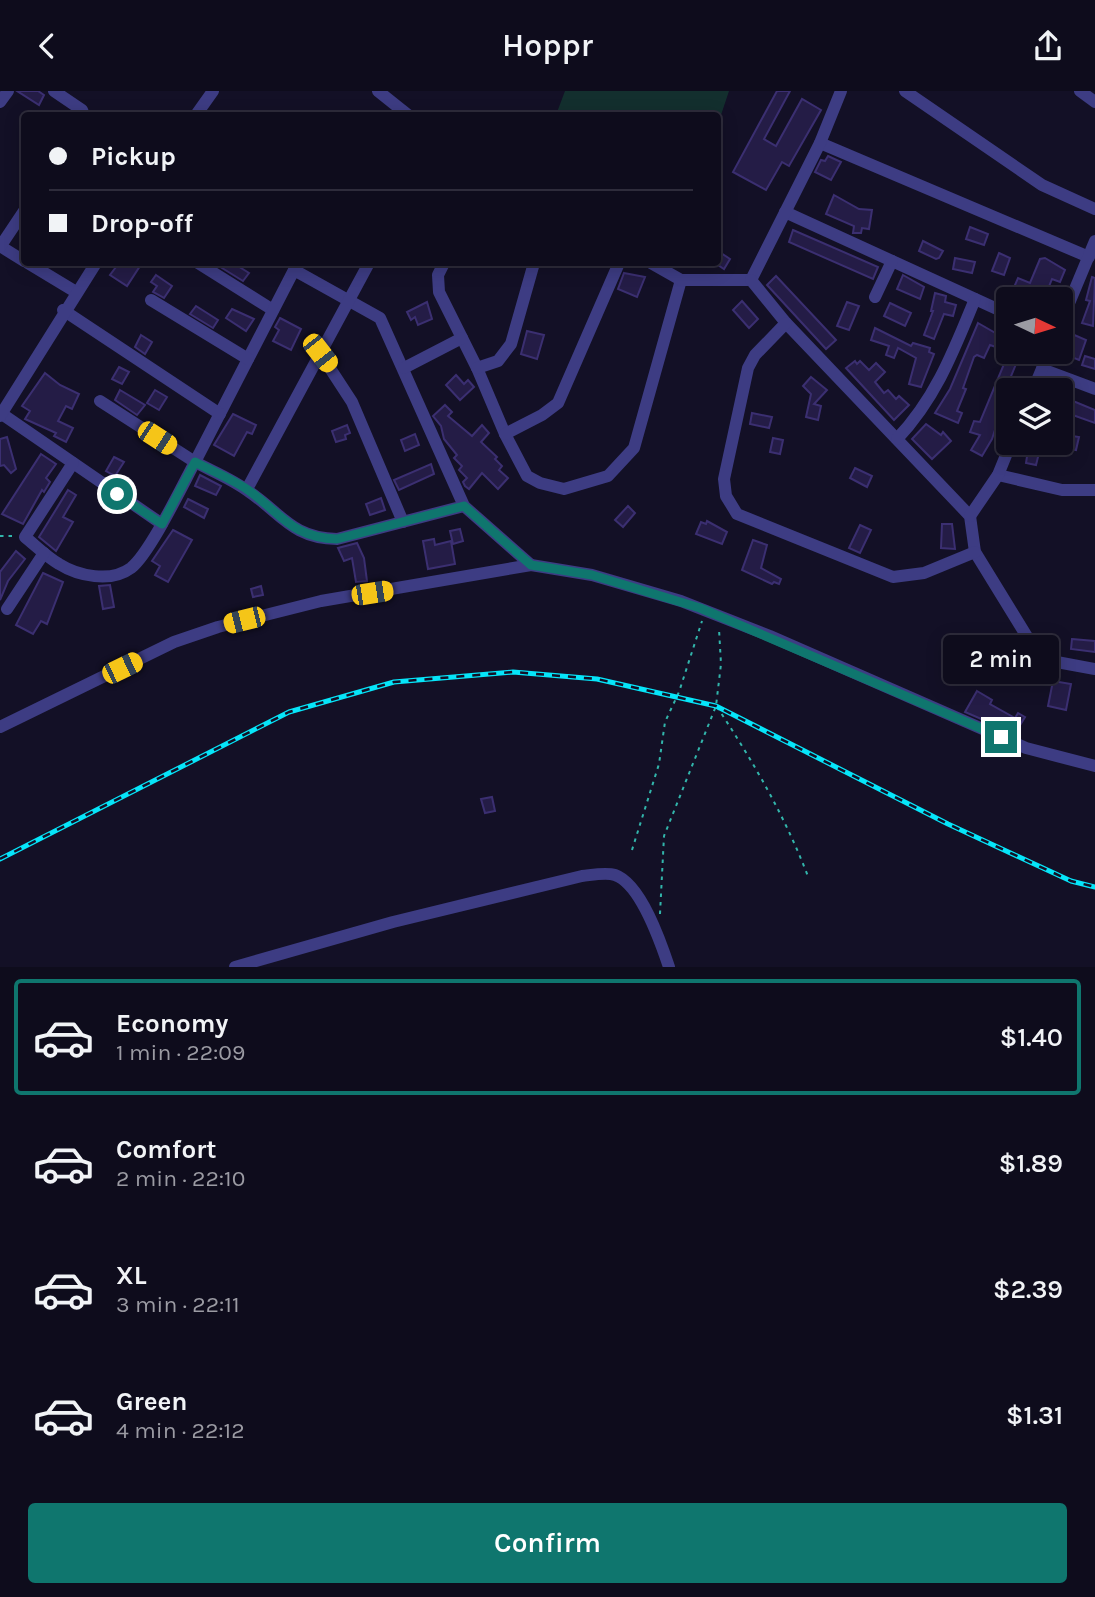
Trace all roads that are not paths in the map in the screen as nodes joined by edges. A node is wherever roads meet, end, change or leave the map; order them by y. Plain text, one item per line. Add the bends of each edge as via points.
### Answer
1 (8, 91) edge
2 (54, 91) edge
3 (213, 91) edge
4 (841, 91) edge
5 (905, 91) edge
6 (1080, 91) edge
7 (383, 93) edge
8 (0, 102) edge
9 (1095, 103) edge
10 (83, 112) edge
11 (199, 112) edge
12 (405, 112) edge
13 (820, 143) junction
14 (1095, 209) edge
15 (785, 212) junction
16 (21, 215) edge
17 (1095, 241) edge
18 (0, 246) edge
19 (1089, 257) junction
20 (21, 259) edge
21 (892, 261) junction
22 (33, 266) edge
23 (94, 266) edge
24 (203, 266) edge
25 (288, 266) edge
26 (367, 266) edge
27 (442, 266) edge
28 (533, 266) edge
29 (618, 266) edge
30 (656, 266) edge
31 (681, 280) junction
32 (751, 280) junction
33 (76, 292) junction
34 (1073, 295) edge
35 (875, 297) dead end
36 (349, 299) junction
37 (975, 299) junction
38 (151, 300) dead end
39 (996, 309) edge
40 (64, 310) junction
41 (273, 310) junction
42 (786, 323) junction
43 (462, 338) junction
44 (320, 353) junction
45 (248, 359) junction
46 (1044, 364) edge
47 (404, 368) junction
48 (477, 368) junction
49 (1042, 369) junction
50 (1038, 378) edge
51 (1095, 389) edge
52 (100, 401) dead end
53 (220, 414) junction
54 (1, 415) edge
55 (505, 434) junction
56 (897, 439) junction
57 (1006, 455) edge
58 (195, 462) junction
59 (73, 463) junction
60 (998, 475) junction
61 (247, 489) junction
62 (1095, 490) edge
63 (464, 506) junction
64 (971, 516) junction
65 (403, 522) junction
66 (162, 524) junction
67 (975, 552) junction
68 (44, 553) junction
69 (531, 565) junction
70 (7, 609) dead end
71 (1095, 669) edge
72 (1, 723) edge
73 (1095, 767) edge
74 (240, 966) edge
75 (669, 967) edge

1 - 8 street
2 - 10 street
3 - 11 street
4 - 13 street
5 - 14 street via 1042,185
6 - 9 street
7 - 12 street
13 - 15 street
13 - 19 street
15 - 21 street
15 - 32 street
16 - 18 street
17 - 19 street
18 - 20 street
19 - 34 street
21 - 35 street
21 - 37 street
22 - 33 street
23 - 33 street
24 - 41 street
25 - 36 street
25 - 41 street
26 - 36 street
27 - 43 street via 439,292
28 - 48 street via 511,344 498,361
29 - 55 street via 558,403
30 - 31 street
31 - 32 street
31 - 55 street via 634,448 618,468 573,488 540,483 527,475
32 - 42 street
33 - 40 street
36 - 44 street
36 - 47 street via 380,318
37 - 39 street
37 - 56 street via 934,393
38 - 45 street
40 - 53 street
40 - 54 street
41 - 45 street
42 - 56 street
42 - 67 street via 748,368 724,479 726,496 737,514 893,577 924,573
43 - 47 street
43 - 48 street
44 - 61 street
44 - 65 street via 352,402
45 - 53 street
46 - 49 street
47 - 63 street
48 - 55 street
49 - 50 street
49 - 51 street
52 - 58 street
53 - 58 street
54 - 59 street
56 - 64 street
57 - 60 street
58 - 61 street
58 - 66 street
59 - 66 street
59 - 68 street via 25,537
60 - 62 street via 1062,490
60 - 64 street
61 - 65 street via 304,535 320,539
63 - 65 street
63 - 69 street
64 - 67 street
66 - 68 street via 132,568 119,574 79,573
67 - 71 street via 1037,653 1046,660
68 - 70 street
69 - 72 street via 321,601 218,627 174,642
69 - 73 street via 592,575 718,614 1026,748
74 - 75 street via 393,922 605,874 615,875 635,892

